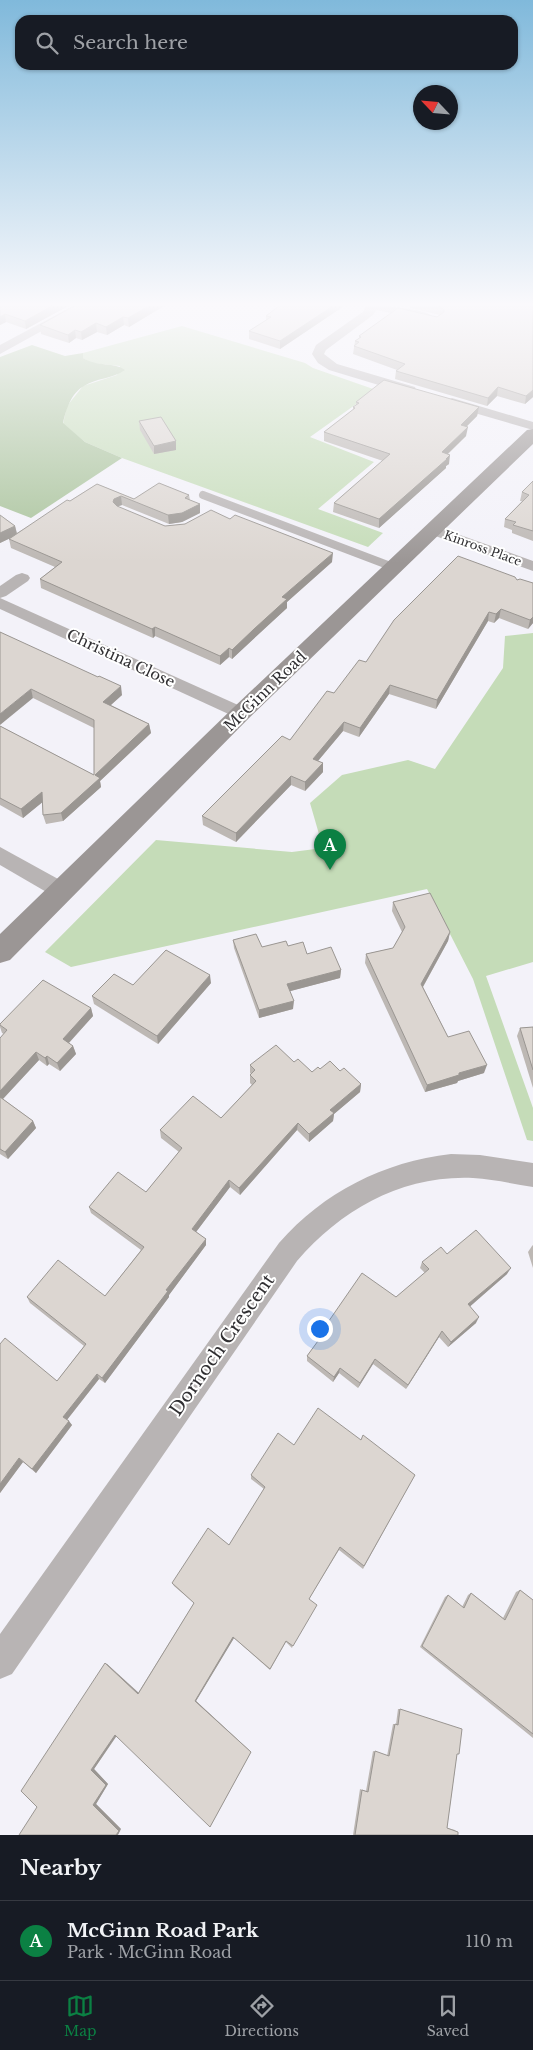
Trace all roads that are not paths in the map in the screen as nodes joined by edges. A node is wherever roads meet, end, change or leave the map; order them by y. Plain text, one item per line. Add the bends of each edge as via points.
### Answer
1 (417, 392) edge
2 (533, 426) edge
3 (533, 434) edge
4 (203, 495) dead end
5 (223, 503) junction
6 (216, 508) dead end
7 (432, 530) junction
8 (533, 566) edge
9 (393, 568) junction
10 (22, 578) dead end
11 (0, 593) edge
12 (0, 603) edge
13 (241, 713) junction
14 (0, 855) edge
15 (62, 891) junction
16 (0, 952) edge
17 (533, 1176) edge
18 (0, 1662) edge

1 - 2 street
3 - 7 street, McGinn Road
4 - 5 lane
5 - 6 lane
5 - 9 lane
7 - 8 street, Kinross Place
7 - 9 street, McGinn Road
9 - 13 street, McGinn Road
10 - 11 street
12 - 13 street, Christina Close
13 - 15 street, McGinn Road
14 - 15 street
15 - 16 street, McGinn Road
17 - 18 street, Dornoch Crescent via 472,1166 435,1168 366,1188 315,1223 288,1252

